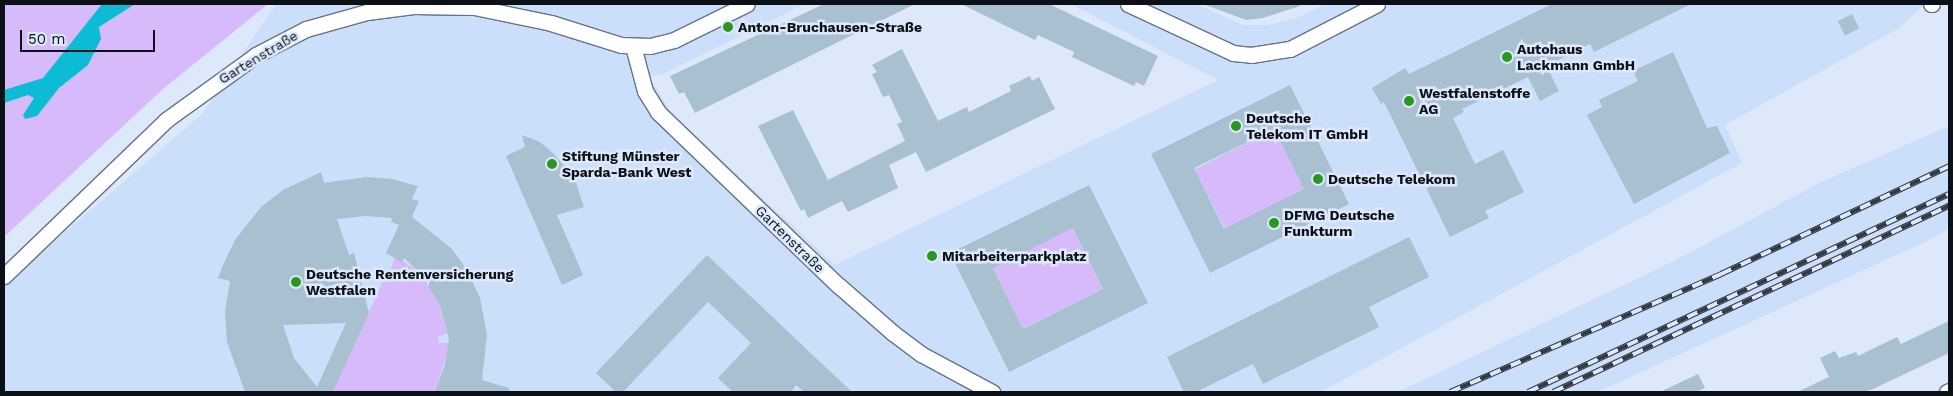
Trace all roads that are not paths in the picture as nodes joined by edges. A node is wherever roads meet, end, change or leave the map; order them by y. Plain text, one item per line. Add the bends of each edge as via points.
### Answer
1 (747, 4) edge
2 (1128, 4) edge
3 (1377, 4) edge
4 (634, 46) junction
5 (4, 276) edge
6 (992, 392) edge

1 - 4 street via 674,40
2 - 3 street via 1233,53 1258,56 1290,49
4 - 5 street, Gartenstraße via 474,6 414,6 367,12 306,29 256,55 166,120
4 - 6 street, Gartenstraße via 645,91 664,118 838,285 893,333 921,354

